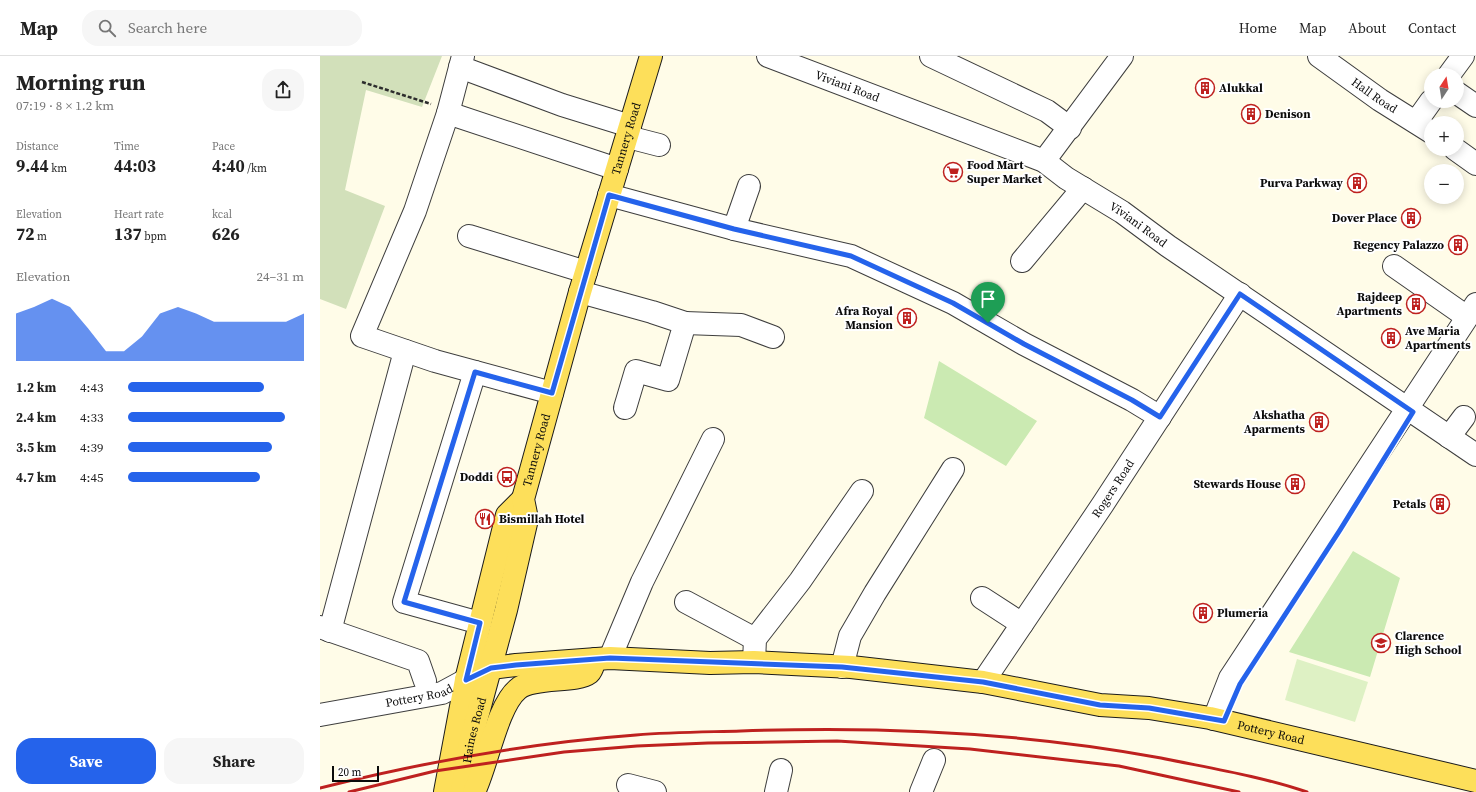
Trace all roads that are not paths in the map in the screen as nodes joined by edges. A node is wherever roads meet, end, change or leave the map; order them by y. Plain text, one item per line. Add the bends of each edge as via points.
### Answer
1 (651, 56) edge
2 (768, 56) edge
3 (931, 56) edge
4 (1122, 56) edge
5 (1319, 56) edge
6 (1463, 56) edge
7 (461, 62) edge
8 (1454, 68) edge
9 (1464, 98) edge
10 (1476, 106) edge
11 (448, 112) junction
12 (1424, 127) edge
13 (1070, 128) junction
14 (629, 131) junction
15 (659, 145) dead end
16 (1464, 155) edge
17 (1044, 161) junction
18 (1476, 164) edge
19 (617, 169) junction
20 (749, 186) dead end
21 (1083, 188) junction
22 (609, 195) junction
23 (734, 229) junction
24 (469, 236) dead end
25 (1022, 261) dead end
26 (1394, 266) dead end
27 (586, 272) junction
28 (580, 292) junction
29 (1240, 294) junction
30 (1473, 313) edge
31 (685, 323) junction
32 (773, 337) dead end
33 (405, 351) junction
34 (475, 372) junction
35 (552, 393) junction
36 (625, 408) dead end
37 (1410, 410) junction
38 (1160, 417) junction
39 (1464, 417) dead end
40 (1449, 437) junction
41 (713, 439) dead end
42 (1476, 455) edge
43 (953, 469) dead end
44 (862, 491) dead end
45 (523, 499) junction
46 (982, 598) dead end
47 (686, 602) dead end
48 (480, 623) junction
49 (1022, 624) junction
50 (325, 629) edge
51 (755, 639) junction
52 (602, 658) junction
53 (754, 662) junction
54 (842, 667) junction
55 (491, 668) junction
56 (425, 680) junction
57 (466, 680) junction
58 (983, 682) junction
59 (320, 700) edge
60 (1100, 705) junction
61 (320, 715) edge
62 (1219, 720) junction
63 (934, 760) dead end
64 (781, 770) dead end
65 (1476, 781) edge
66 (628, 785) dead end
67 (446, 792) edge
68 (462, 792) edge
69 (474, 792) edge
70 (654, 792) edge
71 (776, 792) edge
72 (921, 792) edge
73 (1462, 792) edge

1 - 14 main road, Tannery Road
2 - 17 street, Viviani Road
3 - 13 street via 1048,111
4 - 13 street
5 - 12 street, Hall Road via 1380,100
6 - 8 street
7 - 11 street
7 - 14 street
9 - 10 street
11 - 19 street
11 - 33 street via 416,211 362,336
13 - 17 street
14 - 15 street
14 - 19 main road, Tannery Road
16 - 18 street
17 - 21 street, Viviani Road
19 - 22 main road, Tannery Road
20 - 23 street
21 - 25 street
21 - 29 street, Viviani Road
22 - 23 street
22 - 27 main road, Tannery Road
23 - 38 street via 851,256 953,303
24 - 27 street
26 - 30 street
27 - 28 main road, Tannery Road
28 - 31 street
28 - 35 main road, Tannery Road
29 - 37 street, Viviani Road
29 - 38 street, Rogers Road
30 - 37 street
31 - 32 street via 741,325
31 - 36 street via 668,380 636,371
33 - 34 street
33 - 50 street
34 - 35 street
34 - 48 street via 404,602
35 - 45 main road, Tannery Road
37 - 40 street, Viviani Road
37 - 62 street via 1340,530
38 - 49 street, Rogers Road
39 - 40 street
40 - 42 street, Viviani Road
41 - 52 street
43 - 54 street via 874,593 850,636
44 - 51 street via 800,581
45 - 48 main road, Tannery Road via 507,515
45 - 55 main road, Tannery Road via 527,519
46 - 49 street
47 - 51 street
48 - 57 main road, Tannery Road
49 - 58 street, Rogers Road
50 - 56 street via 418,661
51 - 53 street
52 - 53 main road, Pottery Road via 710,663
52 - 55 main road, Pottery Road
52 - 69 main road via 585,675 530,684 514,693 502,716
53 - 54 main road, Pottery Road
54 - 58 main road, Pottery Road
55 - 57 main road, Pottery Road
55 - 68 main road, Haines Road via 470,743
56 - 57 street, Pottery Road
56 - 59 street, Pottery Road
57 - 61 street, Pottery Road via 442,693
57 - 67 main road, Haines Road
58 - 60 main road, Pottery Road
60 - 62 main road, Pottery Road via 1149,708
60 - 73 main road via 1146,718 1312,753
62 - 65 main road, Pottery Road
63 - 72 street
64 - 71 street
66 - 70 street

